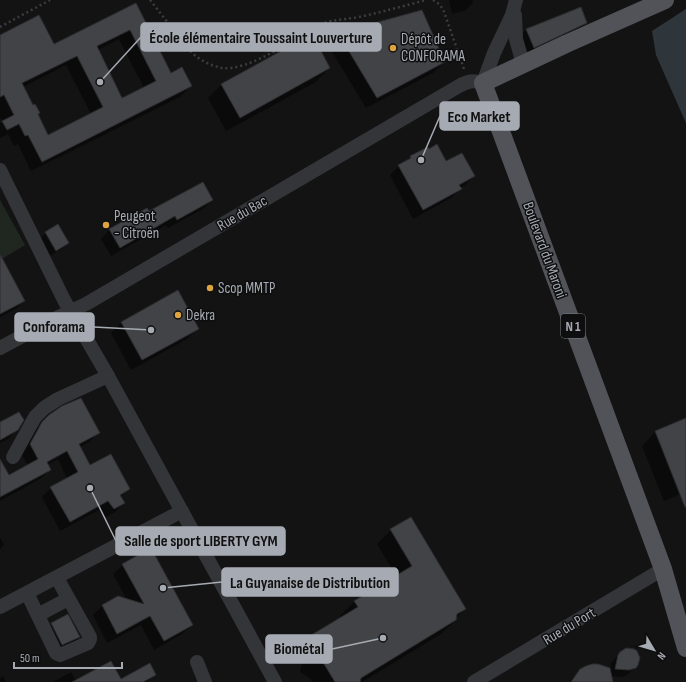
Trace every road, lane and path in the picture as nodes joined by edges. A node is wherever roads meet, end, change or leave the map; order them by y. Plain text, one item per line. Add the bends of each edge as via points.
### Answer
1 (50, 0) edge
2 (150, 0) edge
3 (426, 0) edge
4 (433, 0) edge
5 (665, 0) edge
6 (515, 4) edge
7 (0, 27) edge
8 (523, 64) junction
9 (476, 82) junction
10 (0, 170) edge
11 (71, 312) junction
12 (0, 348) edge
13 (108, 376) junction
14 (13, 457) dead end
15 (182, 511) junction
16 (663, 569) junction
17 (57, 578) junction
18 (27, 593) junction
19 (68, 599) junction
20 (0, 607) edge
21 (38, 615) junction
22 (686, 648) edge
23 (197, 662) dead end
24 (205, 682) edge
25 (275, 682) edge
26 (474, 682) edge

1 - 7 path
2 - 3 path via 192,53 199,59 222,68 244,65 271,54 328,21 358,17
4 - 9 path via 443,9
5 - 8 main road
6 - 8 street via 516,38
6 - 9 street via 494,53
8 - 9 main road
9 - 11 street, Rue du Bac via 443,95
9 - 16 main road, Boulevard du Maroni / N 1
10 - 11 street
11 - 12 street, Rue du Bac
11 - 13 street
13 - 14 street via 44,408 35,417
13 - 15 street
15 - 17 street
15 - 25 street
16 - 22 main road, N 1
16 - 26 street, Rue du Port
17 - 18 street
17 - 19 street
18 - 20 street
18 - 21 street
19 - 21 street
19 - 21 street via 90,637 88,643 60,656 56,653
23 - 24 street

